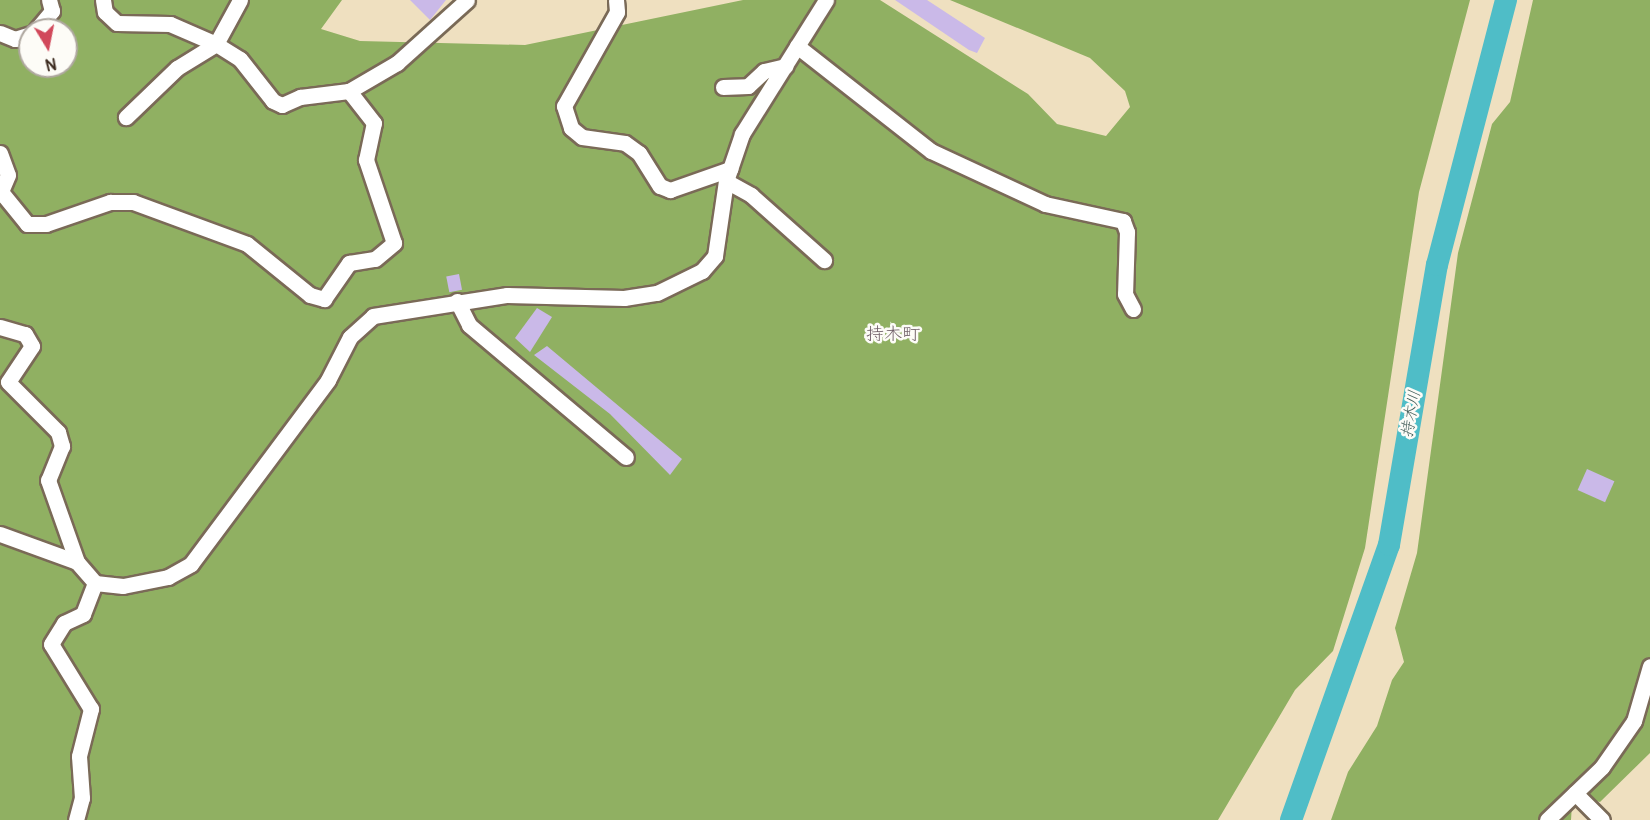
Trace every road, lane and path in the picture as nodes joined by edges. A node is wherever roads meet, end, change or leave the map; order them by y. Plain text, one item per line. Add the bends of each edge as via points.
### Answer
1 (49, 0) edge
2 (103, 0) edge
3 (240, 0) edge
4 (466, 0) edge
5 (616, 0) edge
6 (826, 0) edge
7 (46, 18) edge
8 (0, 33) edge
9 (18, 38) edge
10 (216, 44) junction
11 (797, 46) junction
12 (784, 66) junction
13 (723, 87) dead end
14 (350, 91) junction
15 (126, 117) dead end
16 (0, 153) edge
17 (728, 175) junction
18 (1, 193) edge
19 (824, 260) dead end
20 (456, 301) junction
21 (1133, 309) dead end
22 (0, 327) edge
23 (626, 457) dead end
24 (0, 534) edge
25 (77, 562) junction
26 (95, 583) junction
27 (1650, 666) edge
28 (1575, 793) junction
29 (76, 820) edge
30 (1547, 820) edge
31 (1602, 820) edge

1 - 7 street via 52,11
2 - 10 street via 105,12 117,23 170,24
3 - 10 street
4 - 14 street via 397,63
5 - 17 street via 617,12 564,106 571,128 582,137 625,143 639,153 660,186 670,190
6 - 11 street
8 - 9 street
10 - 14 street via 240,59 282,105 300,97
10 - 15 street via 164,79
11 - 12 street
11 - 21 street via 931,151 1045,204 1122,221 1127,232 1125,294
12 - 13 street via 764,71 748,86
12 - 17 street via 742,134
14 - 18 street via 374,123 366,160 394,243 375,259 349,263 324,299 310,295 247,244 133,202 110,202 46,224 27,224
16 - 18 street via 8,175
17 - 19 street
17 - 20 street via 715,256 702,271 657,293
20 - 23 street via 469,325
20 - 26 street via 362,323 328,380 191,564 145,582
22 - 25 street via 26,334 32,346 8,382 58,432 62,446 48,480
24 - 25 street
25 - 26 street
26 - 29 street via 83,614 64,623 51,644 91,709 79,756 82,798
27 - 28 street via 1634,721 1602,767
28 - 30 street
28 - 31 street

